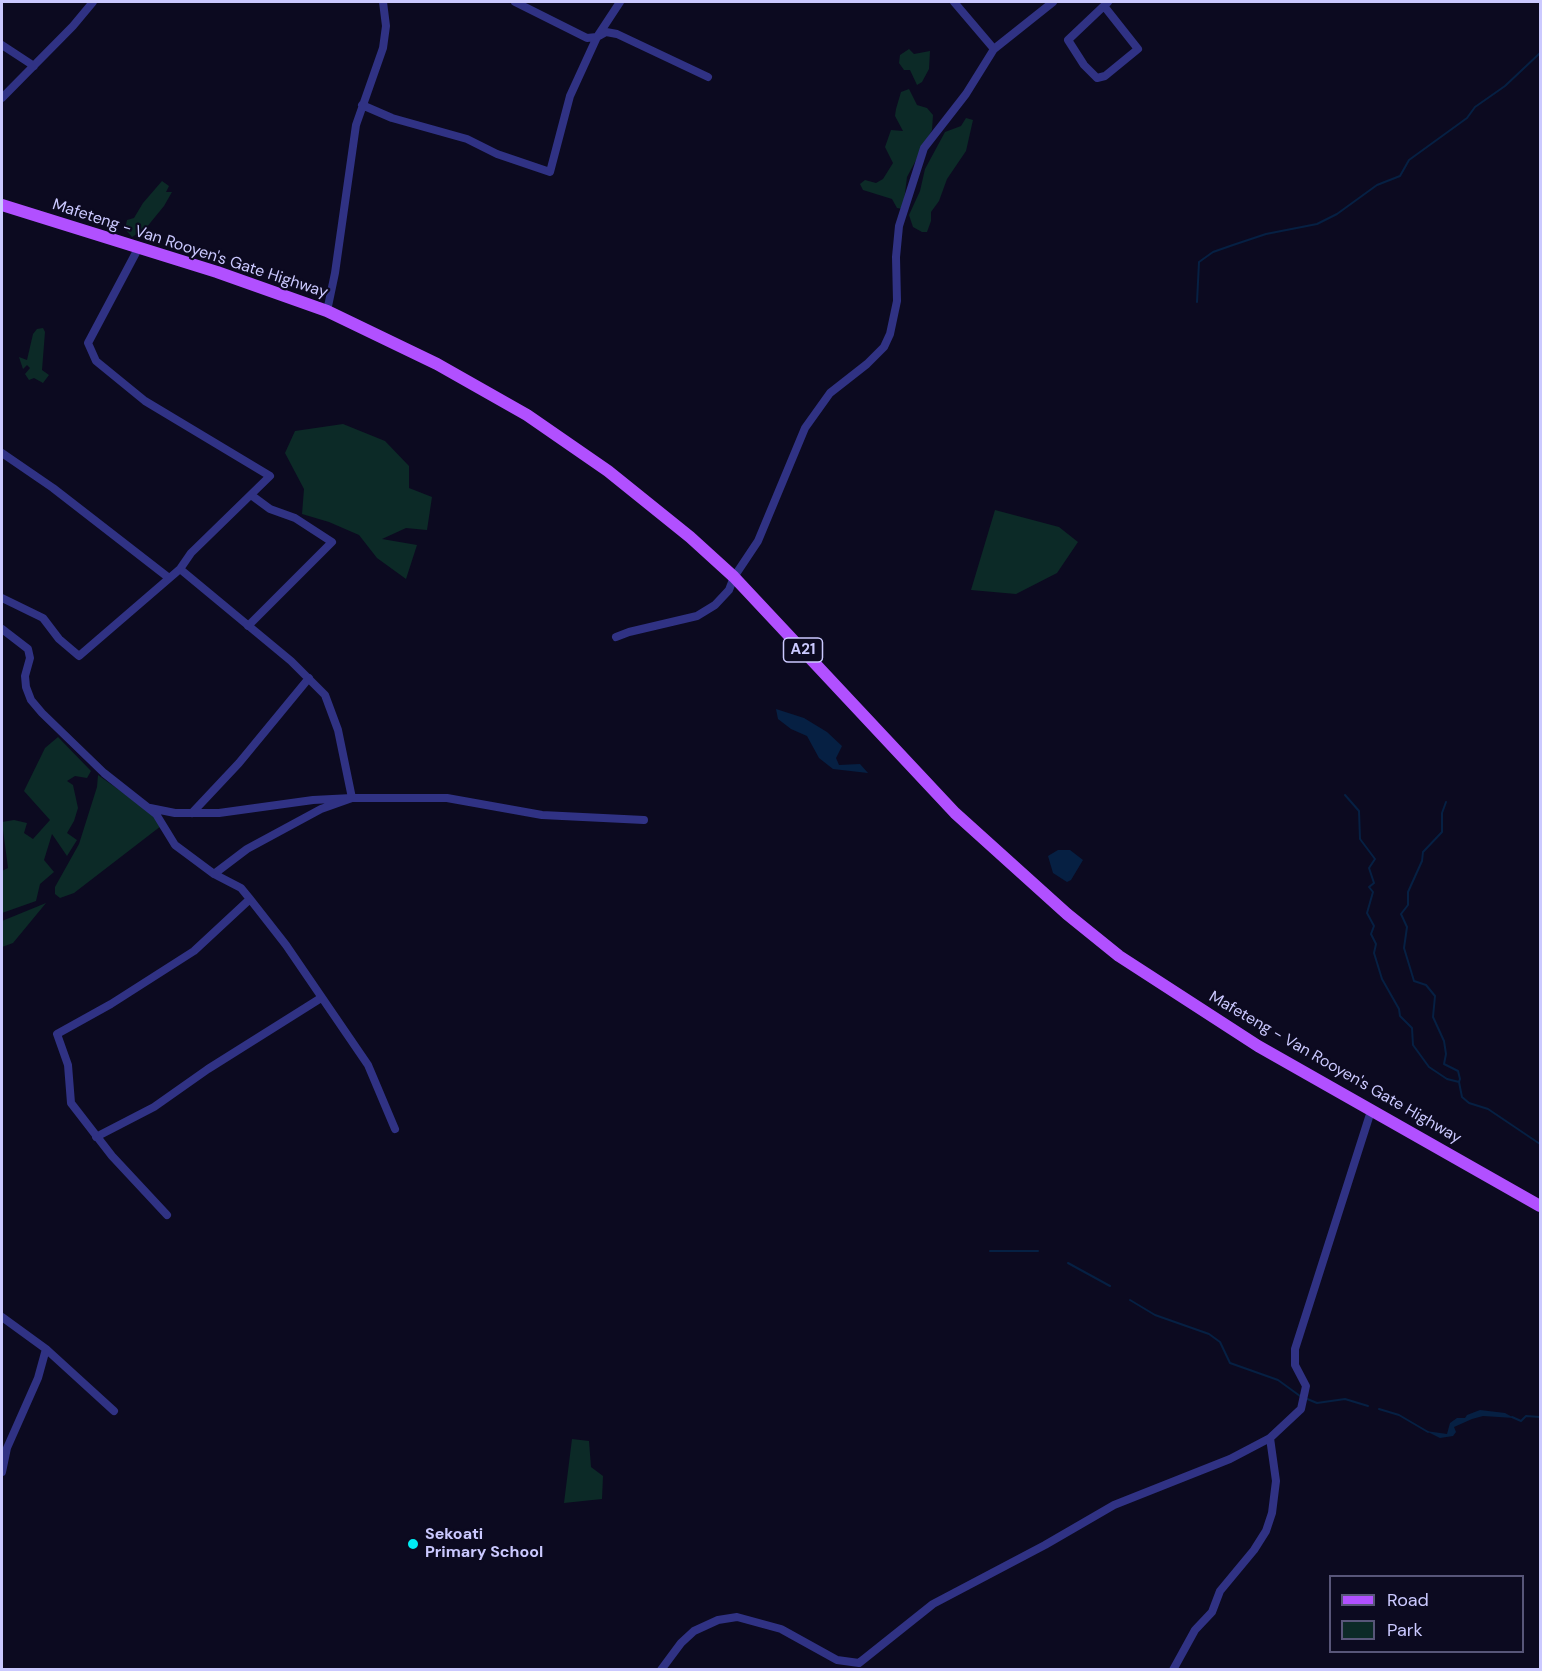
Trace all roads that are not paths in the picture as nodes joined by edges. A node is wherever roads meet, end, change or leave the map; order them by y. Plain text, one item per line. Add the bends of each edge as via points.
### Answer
1 (93, 2) edge
2 (383, 2) edge
3 (515, 2) edge
4 (620, 2) edge
5 (954, 2) edge
6 (1053, 2) edge
7 (1106, 4) edge
8 (597, 37) junction
9 (2, 45) edge
10 (994, 49) junction
11 (34, 66) junction
12 (708, 77) dead end
13 (2, 98) edge
14 (362, 105) junction
15 (2, 205) edge
16 (139, 247) junction
17 (327, 310) junction
18 (2, 453) edge
19 (251, 495) junction
20 (180, 569) junction
21 (734, 577) junction
22 (169, 578) junction
23 (2, 598) edge
24 (248, 626) junction
25 (2, 630) edge
26 (616, 637) dead end
27 (309, 678) junction
28 (352, 798) junction
29 (149, 808) junction
30 (192, 813) junction
31 (644, 820) dead end
32 (214, 874) junction
33 (250, 899) junction
34 (321, 998) junction
35 (1371, 1111) junction
36 (395, 1129) dead end
37 (96, 1137) junction
38 (1540, 1206) edge
39 (167, 1215) dead end
40 (2, 1317) edge
41 (46, 1349) junction
42 (114, 1411) dead end
43 (1270, 1438) junction
44 (2, 1472) edge
45 (661, 1670) edge
46 (1173, 1670) edge

1 - 11 street
2 - 14 street via 383,48
3 - 8 street via 586,38
4 - 8 street
5 - 10 street
6 - 10 street
7 - 7 street via 1138,49 1106,76 1097,78 1068,40
8 - 12 street via 606,32 617,34
8 - 14 street via 570,96 550,172 467,139 392,118
9 - 11 street
10 - 21 street via 966,94 924,148 899,226 897,301 884,347 830,393 805,428 758,541
11 - 13 street
14 - 17 street
15 - 16 main road, Mafeteng - Van Rooyen's Gate Highway / A21
16 - 17 main road, Mafeteng - Van Rooyen's Gate Highway / A21
16 - 19 street via 88,343 96,362 145,402 270,476
17 - 21 main road, Mafeteng - Van Rooyen's Gate Highway / A21 via 437,364 537,422 608,471
18 - 22 street
19 - 20 street via 191,553
19 - 24 street via 332,542
20 - 22 street
20 - 24 street
21 - 26 street via 729,590 715,605 697,616
21 - 35 main road, Mafeteng - Van Rooyen's Gate Highway / A21 via 942,800 1067,914 1119,956 1172,991
22 - 23 street via 79,656 43,618
24 - 27 street
25 - 29 street via 28,649 25,676 37,706 104,773
27 - 28 street via 325,695 338,730
27 - 30 street
28 - 30 street
28 - 31 street via 447,798 542,815
28 - 32 street via 321,809 247,849
29 - 30 street
29 - 32 street via 175,845
32 - 33 street via 241,888
33 - 34 street
33 - 37 street via 194,951 57,1034 68,1065 71,1103
34 - 36 street via 368,1065
34 - 37 street via 154,1107
35 - 38 main road, Mafeteng - Van Rooyen's Gate Highway / A21
35 - 43 street via 1295,1349 1295,1365 1306,1386 1301,1408
37 - 39 street
40 - 41 street
41 - 42 street
41 - 44 street via 38,1378 7,1448
43 - 45 street via 1230,1459 1114,1505 933,1604 859,1663 837,1660 780,1629 737,1617 718,1620 694,1631
43 - 46 street via 1276,1481 1266,1530 1220,1591 1212,1612 1196,1630

